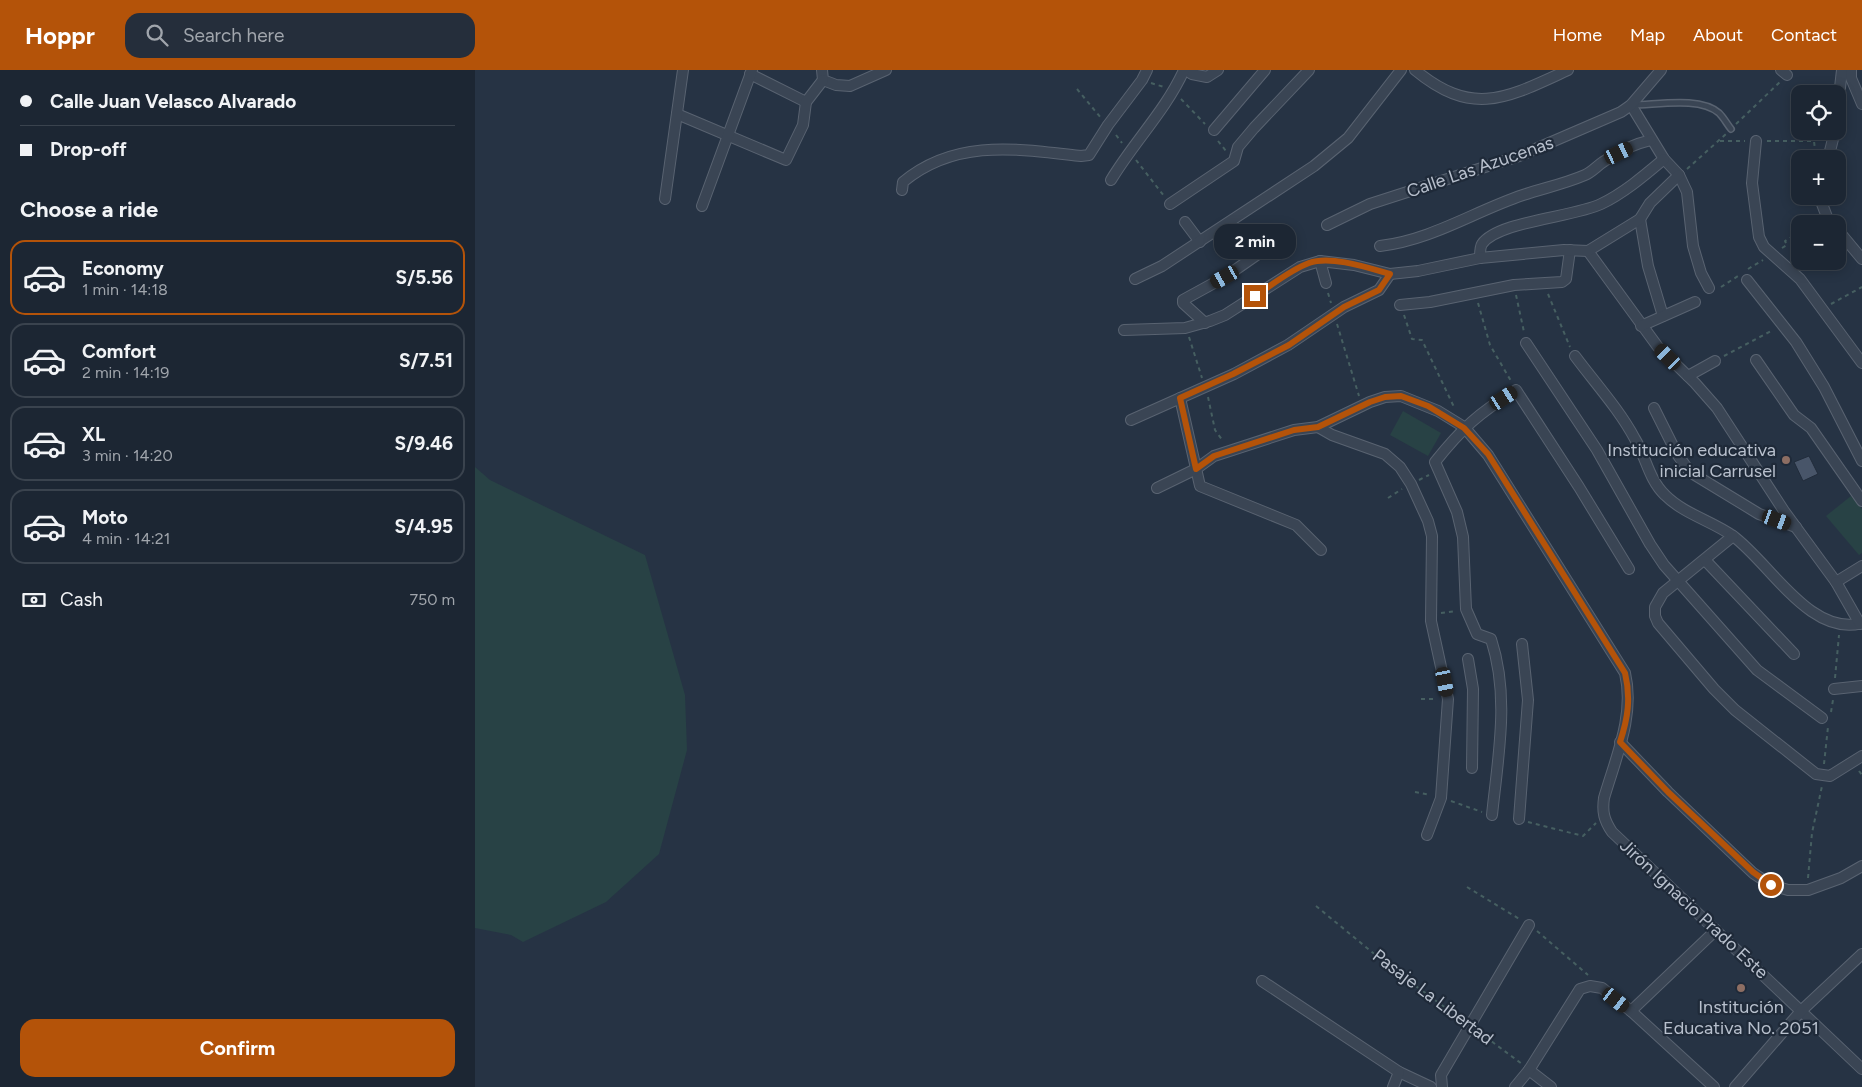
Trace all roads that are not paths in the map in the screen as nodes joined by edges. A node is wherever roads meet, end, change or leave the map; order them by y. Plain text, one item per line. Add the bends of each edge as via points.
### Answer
1 (886, 70) edge
2 (1147, 70) edge
3 (1185, 70) edge
4 (1218, 70) edge
5 (1265, 70) edge
6 (1309, 70) edge
7 (1401, 70) edge
8 (1415, 70) edge
9 (1568, 70) edge
10 (1661, 70) edge
11 (1843, 70) edge
12 (1851, 70) edge
13 (682, 71) edge
14 (751, 72) edge
15 (822, 75) edge
16 (1841, 85) edge
17 (806, 102) junction
18 (1862, 104) edge
19 (1631, 105) junction
20 (677, 114) junction
21 (1731, 129) dead end
22 (1214, 130) road end
23 (727, 137) junction
24 (1651, 140) junction
25 (1756, 141) dead end
26 (1664, 159) junction
27 (1679, 175) junction
28 (1111, 180) dead end
29 (902, 190) dead end
30 (665, 198) dead end
31 (1170, 204) dead end
32 (702, 206) dead end
33 (1640, 219) junction
34 (1185, 222) dead end
35 (1327, 224) dead end
36 (1846, 240) edge
37 (1200, 242) junction
38 (1381, 246) dead end
39 (1570, 250) junction
40 (1588, 251) junction
41 (1261, 252) dead end
42 (1479, 258) junction
43 (1862, 259) edge
44 (1320, 261) junction
45 (1390, 274) junction
46 (1135, 279) dead end
47 (1747, 280) dead end
48 (1326, 283) road end
49 (1714, 287) road end
50 (1695, 302) dead end
51 (1400, 305) road end
52 (1663, 316) junction
53 (1205, 323) junction
54 (1641, 326) junction
55 (1124, 330) dead end
56 (1526, 343) road end
57 (1575, 356) road end
58 (1756, 360) dead end
59 (1715, 361) road end
60 (1862, 364) edge
61 (1688, 376) junction
62 (1180, 398) junction
63 (1653, 408) dead end
64 (1131, 420) dead end
65 (1318, 427) junction
66 (1464, 428) junction
67 (1862, 461) edge
68 (1196, 469) junction
69 (1157, 488) dead end
70 (1862, 501) edge
71 (1795, 527) junction
72 (1733, 536) junction
73 (1321, 550) dead end
74 (1705, 560) junction
75 (1862, 566) edge
76 (1629, 569) dead end
77 (1680, 581) junction
78 (1836, 582) junction
79 (1861, 624) edge
80 (1522, 644) dead end
81 (1794, 654) dead end
82 (1468, 659) dead end
83 (1862, 686) edge
84 (1834, 689) road end
85 (1827, 719) road end
86 (1620, 742) junction
87 (1862, 756) edge
88 (1472, 768) dead end
89 (1492, 815) road end
90 (1519, 819) road end
91 (1427, 835) dead end
92 (1862, 866) edge
93 (1529, 925) dead end
94 (1716, 930) junction
95 (1862, 954) edge
96 (1262, 981) dead end
97 (1631, 1011) junction
98 (1801, 1011) junction
99 (1862, 1069) edge
100 (1529, 1070) junction
101 (1399, 1072) junction
102 (1393, 1087) edge
103 (1431, 1087) edge
104 (1442, 1087) edge
105 (1515, 1087) edge
106 (1551, 1087) edge
107 (1714, 1087) edge
108 (1735, 1087) edge

1 - 15 street via 850,86 836,85
2 - 29 street via 1089,154 971,150 913,173 903,182
3 - 4 street via 1203,77
3 - 28 street
5 - 22 street
6 - 31 street via 1253,128 1238,147 1234,160
7 - 37 street via 1348,138 1314,166
8 - 9 street via 1458,96 1475,100 1493,99
10 - 19 street
11 - 16 street
12 - 18 street
13 - 20 street
14 - 17 street
14 - 23 street
15 - 17 street
17 - 23 street via 803,125 786,160
19 - 21 lane via 1687,102 1707,106 1719,113
19 - 24 street
19 - 35 street, Calle Las Azucenas via 1528,152 1370,204
20 - 23 street
20 - 30 street
23 - 32 street
24 - 26 street
24 - 38 street via 1619,153 1571,181 1524,194 1404,243
25 - 60 street via 1752,183 1759,237 1764,247 1800,279
26 - 27 street
26 - 42 street via 1601,204 1523,224 1491,236 1481,244
27 - 33 street via 1650,203
27 - 49 street via 1687,192 1693,246 1701,273
33 - 40 street
33 - 52 street via 1648,266
34 - 37 street
36 - 43 street
37 - 46 street
39 - 40 street
39 - 42 street
39 - 51 street via 1566,279 1562,282 1514,285
40 - 54 street
41 - 53 street via 1183,300
42 - 45 street
44 - 45 street via 1354,264
44 - 48 street
44 - 53 street via 1300,267 1225,315
45 - 62 street via 1379,290 1333,313 1289,345
47 - 67 street via 1795,342 1824,387
50 - 52 street
52 - 54 street
53 - 55 street via 1185,328
54 - 61 street
56 - 77 street via 1597,450 1650,544
57 - 72 street via 1636,440 1665,496
58 - 70 street via 1794,415 1811,428
59 - 61 street
61 - 71 street via 1717,408
62 - 64 street
62 - 68 street
63 - 71 street via 1677,454 1691,472 1759,514
65 - 66 street via 1385,397 1401,396 1425,405
65 - 68 street via 1294,430 1214,456
65 - 91 street via 1385,454 1400,467 1411,484 1428,521 1431,536 1431,615 1448,699 1441,798
66 - 76 street via 1480,412 1516,390
66 - 86 street via 1488,454 1625,673 1629,710
66 - 89 street via 1434,465 1457,512 1463,537 1466,609 1477,634 1491,638 1503,707
68 - 69 street
68 - 73 street via 1203,489 1296,525
71 - 78 street
72 - 74 street
72 - 79 street via 1810,611 1839,625
74 - 77 street
74 - 81 street
75 - 78 street
77 - 85 street via 1757,670
77 - 87 street via 1657,600 1655,616 1735,710 1810,770 1823,776 1830,776
78 - 79 street
80 - 90 street via 1528,700
82 - 88 street via 1473,689
83 - 84 street
86 - 92 street via 1668,792 1771,885 1788,890 1808,890
86 - 94 street, Jirón Ignacio Prado Este via 1604,798 1606,822 1612,832
93 - 104 street via 1441,1075
94 - 97 street
94 - 98 street, Jirón Ignacio Prado Este
95 - 98 street
96 - 101 street
97 - 100 street via 1602,988 1590,986 1581,990
97 - 107 street
98 - 99 street, Jirón Ignacio Prado Este
98 - 108 street
100 - 105 street
100 - 106 street
101 - 102 street
101 - 103 street

